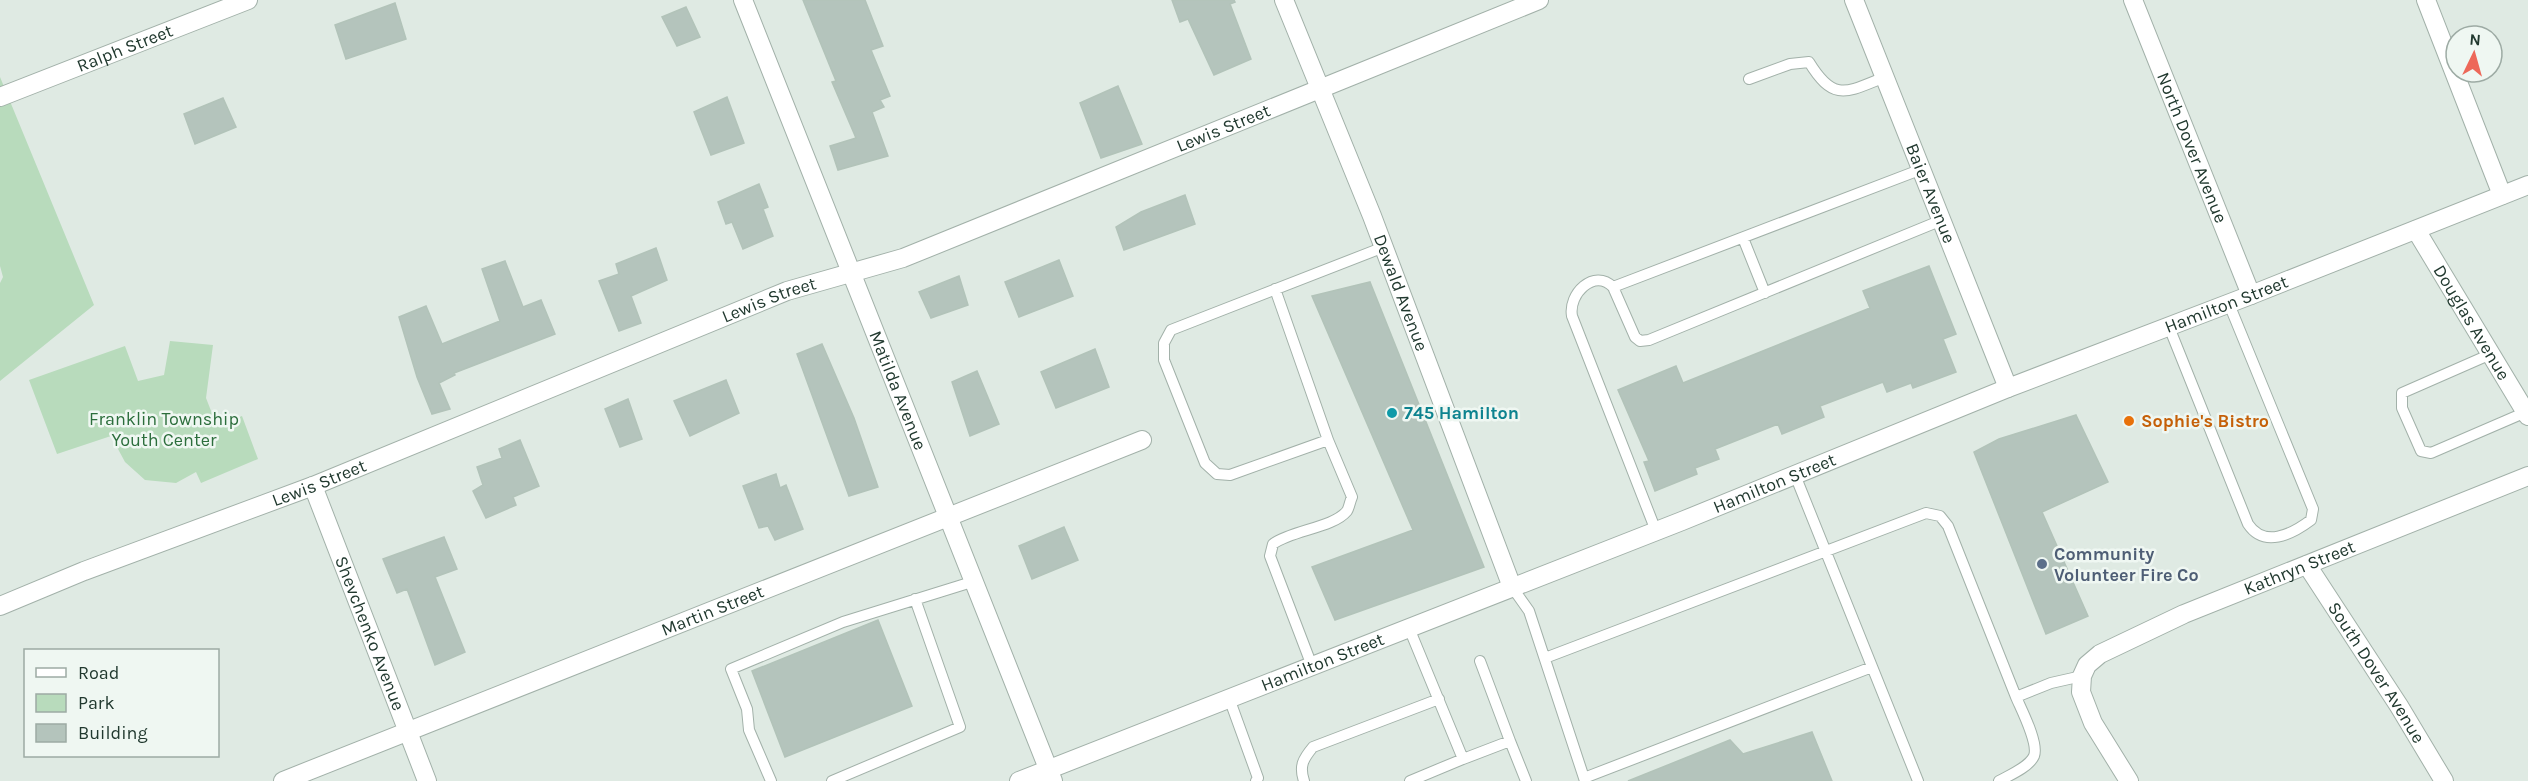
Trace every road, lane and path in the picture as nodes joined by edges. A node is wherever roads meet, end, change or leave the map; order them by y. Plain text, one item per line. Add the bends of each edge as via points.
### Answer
1 (248, 0) edge
2 (743, 0) edge
3 (1284, 0) edge
4 (1539, 0) edge
5 (1854, 0) edge
6 (2133, 0) edge
7 (2426, 0) edge
8 (1885, 77) junction
9 (1749, 79) dead end
10 (1320, 88) junction
11 (0, 97) edge
12 (1922, 169) junction
13 (2528, 185) edge
14 (2502, 195) junction
15 (1942, 220) junction
16 (2416, 230) junction
17 (1743, 238) junction
18 (1384, 247) junction
19 (850, 272) junction
20 (1613, 287) junction
21 (1275, 289) junction
22 (1765, 292) junction
23 (2251, 295) junction
24 (2229, 304) junction
25 (2169, 327) junction
26 (2491, 354) junction
27 (2008, 388) junction
28 (2527, 414) edge
29 (1143, 440) dead end
30 (1328, 440) junction
31 (1795, 475) junction
32 (2528, 476) edge
33 (313, 486) junction
34 (949, 516) junction
35 (1656, 531) junction
36 (1825, 552) junction
37 (2307, 565) junction
38 (975, 581) junction
39 (1512, 587) junction
40 (915, 599) junction
41 (0, 606) edge
42 (1408, 628) junction
43 (1545, 658) junction
44 (1480, 661) dead end
45 (1312, 666) junction
46 (1872, 667) junction
47 (2082, 676) junction
48 (2016, 696) junction
49 (1229, 698) junction
50 (1439, 699) junction
51 (407, 732) junction
52 (1510, 741) junction
53 (1463, 759) junction
54 (1051, 775) edge
55 (1585, 779) edge
56 (283, 781) edge
57 (427, 781) edge
58 (771, 781) edge
59 (832, 781) edge
60 (1019, 781) edge
61 (1257, 781) edge
62 (1304, 781) edge
63 (1410, 781) edge
64 (1526, 781) edge
65 (1918, 781) edge
66 (1999, 781) edge
67 (2129, 781) edge
68 (2444, 781) edge

1 - 11 street, Ralph Street
2 - 19 street, Matilda Avenue
3 - 10 street, Dewald Avenue
4 - 10 street, Lewis Street
5 - 8 street, Baier Avenue
6 - 23 street, North Dover Avenue
7 - 14 street
8 - 9 lane via 1846,92 1834,90 1809,62 1800,61
8 - 12 street, Baier Avenue
10 - 18 street, Dewald Avenue
10 - 19 street, Lewis Street via 903,258
12 - 15 street, Baier Avenue
12 - 17 lane
13 - 14 street, Hamilton Street
14 - 16 street, Hamilton Street
15 - 22 lane
15 - 27 street, Baier Avenue
16 - 23 street, Hamilton Street
16 - 26 street, Douglas Avenue
17 - 20 lane
17 - 22 lane
18 - 21 lane
18 - 39 street, Dewald Avenue
19 - 33 street, Lewis Street via 787,291
19 - 34 street, Matilda Avenue
20 - 22 lane via 1633,334 1640,341
20 - 35 lane via 1598,280 1588,283 1578,291 1571,308
21 - 30 lane
21 - 30 lane via 1171,330 1164,343 1164,360 1205,463 1217,474 1230,475
23 - 24 street, Hamilton Street
24 - 25 street, Hamilton Street
24 - 25 lane via 2313,510 2311,520 2301,528 2270,539 2255,535
25 - 27 street, Hamilton Street
26 - 28 street, Douglas Avenue
26 - 28 lane via 2403,393 2402,408 2421,451 2431,453
27 - 31 street, Hamilton Street
29 - 34 street, Martin Street
30 - 45 lane via 1352,497 1347,510 1335,520 1283,537 1273,544 1270,556
31 - 35 street, Hamilton Street
31 - 36 lane
32 - 37 street, Kathryn Street
33 - 41 street, Lewis Street
33 - 51 street, Shevchenko Avenue
34 - 38 street, Matilda Avenue
34 - 51 street, Martin Street
35 - 39 street, Hamilton Street
36 - 43 lane
36 - 46 lane
36 - 48 lane via 1926,513 1940,516 1948,526
37 - 47 street, Kathryn Street via 2184,614 2100,654 2087,664
37 - 68 street, South Dover Avenue
38 - 40 lane
38 - 54 street, Matilda Avenue
39 - 42 street, Hamilton Street
39 - 43 lane via 1529,611
40 - 58 lane via 843,622 731,669 747,709 749,730
40 - 59 lane via 960,727
42 - 45 street, Hamilton Street
42 - 50 lane
43 - 55 lane
44 - 52 lane
45 - 49 street, Hamilton Street
46 - 55 lane
46 - 65 lane
47 - 48 lane
47 - 67 street via 2081,692 2093,723
48 - 66 lane via 2034,743 2034,755 2026,765
49 - 54 street, Hamilton Street
49 - 61 lane
50 - 53 lane
50 - 62 lane via 1313,747 1302,759
51 - 56 street, Martin Street
51 - 57 street, Shevchenko Avenue
52 - 53 lane
52 - 64 lane
53 - 63 lane
54 - 60 street, Hamilton Street

